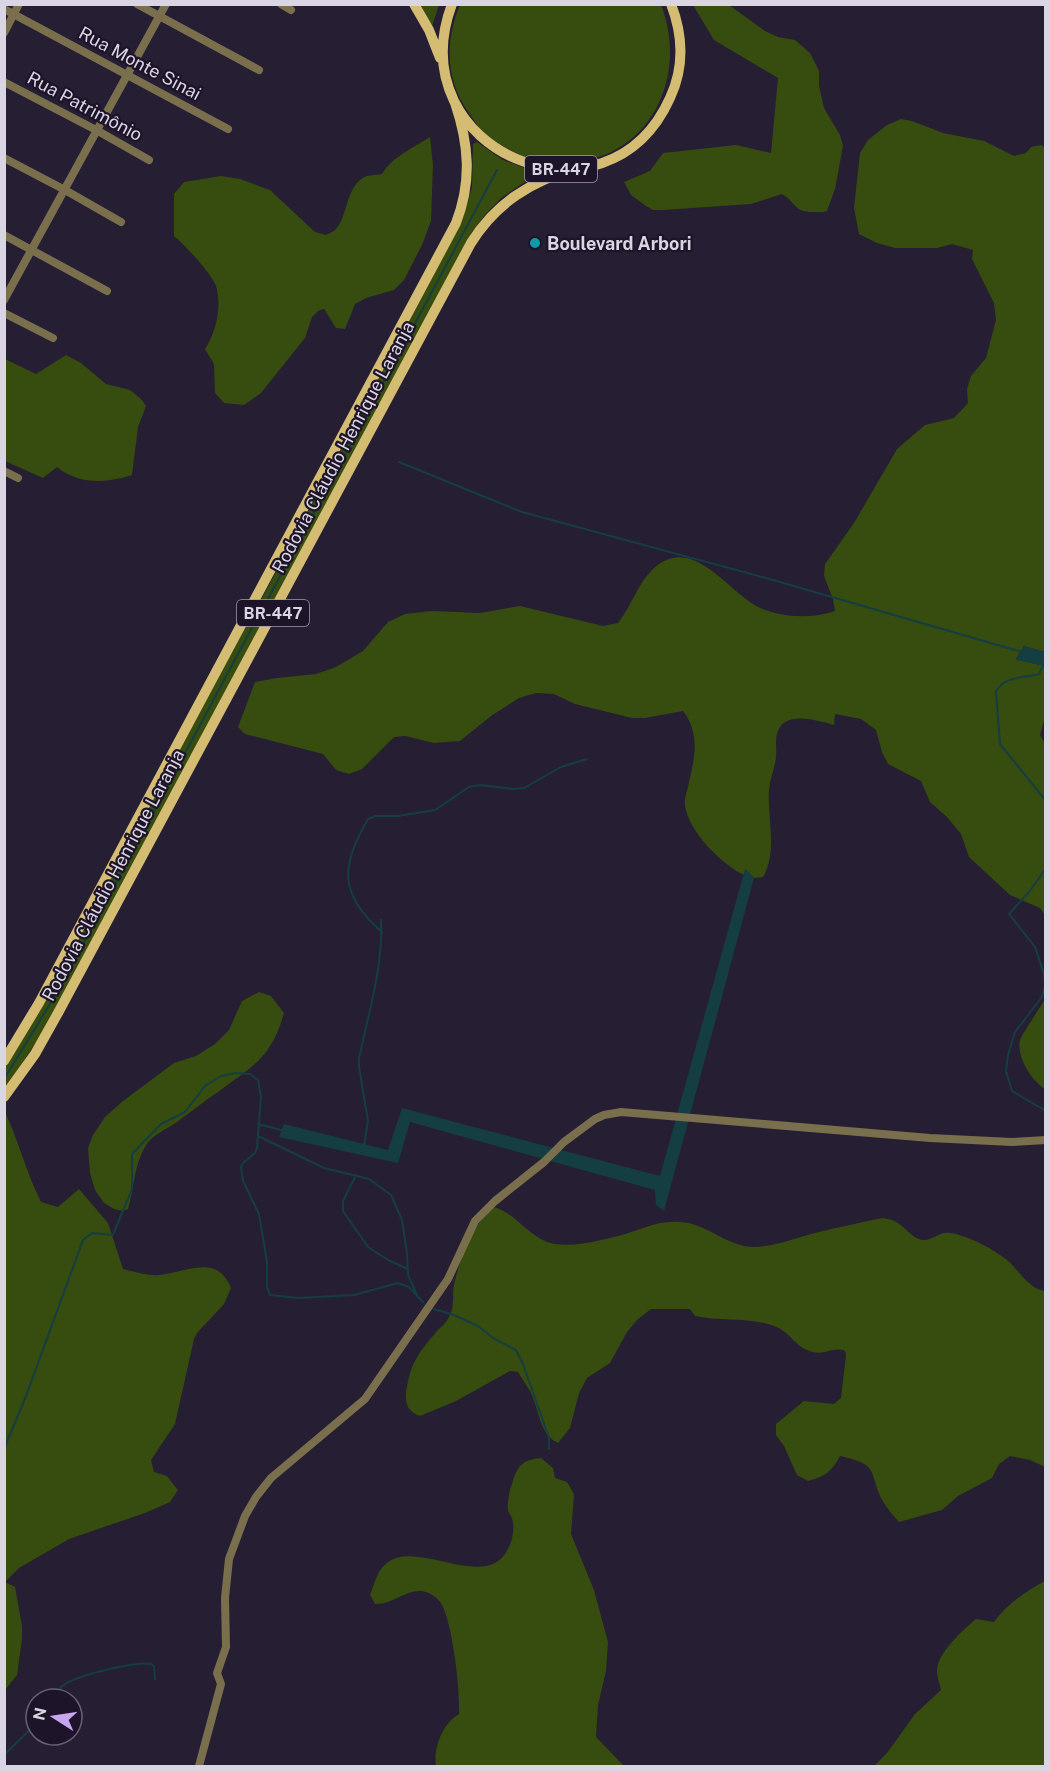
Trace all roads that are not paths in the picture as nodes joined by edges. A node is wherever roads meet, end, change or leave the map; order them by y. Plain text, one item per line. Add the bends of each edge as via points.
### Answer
1 (19, 4) edge
2 (137, 4) edge
3 (166, 4) edge
4 (280, 4) edge
5 (414, 4) edge
6 (452, 4) edge
7 (671, 4) edge
8 (4, 9) edge
9 (291, 10) dead end
10 (14, 14) junction
11 (160, 17) junction
12 (4, 33) edge
13 (259, 70) dead end
14 (444, 70) junction
15 (128, 76) junction
16 (4, 82) edge
17 (455, 103) junction
18 (228, 129) dead end
19 (98, 131) junction
20 (4, 158) edge
21 (149, 160) dead end
22 (576, 168) junction
23 (65, 190) junction
24 (121, 222) dead end
25 (4, 235) edge
26 (32, 250) junction
27 (107, 291) dead end
28 (4, 300) edge
29 (4, 313) edge
30 (53, 338) dead end
31 (4, 471) edge
32 (18, 478) dead end
33 (39, 1003) junction
34 (4, 1053) edge
35 (4, 1061) edge
36 (4, 1097) edge
37 (1046, 1140) edge
38 (199, 1767) edge

1 - 10 street
2 - 11 street
3 - 11 street
4 - 9 street
5 - 14 main road via 431,34
6 - 14 main road, BR-447 via 444,35
7 - 22 main road, BR-447 via 678,25 680,60 676,82 662,114 647,133 620,154
8 - 10 street, Rua Monte Sinai
10 - 12 street
10 - 15 street, Rua Monte Sinai
11 - 13 street
11 - 15 street
14 - 17 main road, BR-447
15 - 18 street, Rua Monte Sinai
15 - 19 street
16 - 19 street, Rua Patrimônio
17 - 22 main road, BR-447 via 474,131 500,152 543,168
17 - 33 main road, Rodovia Cláudio Henrique Laranja / BR-447 via 466,140 468,166 456,223
19 - 21 street, Rua Patrimônio
19 - 23 street
20 - 23 street
22 - 36 main road, Rodovia Cláudio Henrique Laranja / BR-447 via 520,191 492,214 471,243 58,1013
23 - 24 street
23 - 26 street
25 - 26 street
26 - 27 street
26 - 28 street
29 - 30 street
31 - 32 street
33 - 34 main road
33 - 35 main road, Rodovia Cláudio Henrique Laranja / BR-447
37 - 38 street via 930,1138 621,1112 604,1114 564,1142 495,1201 470,1228 448,1279 365,1399 271,1478 256,1497 229,1559 226,1647 217,1673 220,1684

